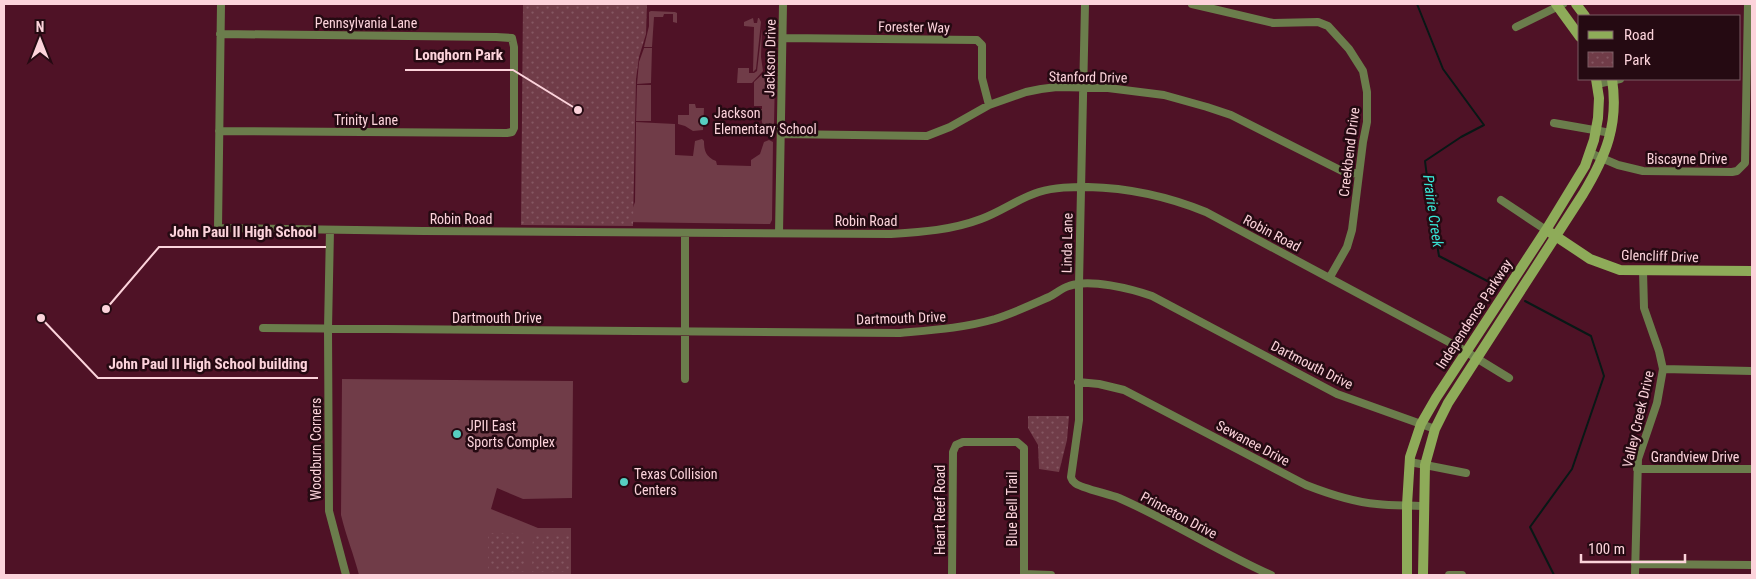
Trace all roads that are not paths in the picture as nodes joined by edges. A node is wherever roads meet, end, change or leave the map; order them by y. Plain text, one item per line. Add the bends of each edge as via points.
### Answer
1 (221, 4) edge
2 (783, 4) edge
3 (1084, 4) edge
4 (1192, 4) edge
5 (1576, 4) edge
6 (1748, 4) edge
7 (1559, 5) edge
8 (1584, 15) edge
9 (1516, 27) dead end
10 (220, 34) junction
11 (1578, 34) edge
12 (783, 38) junction
13 (1615, 80) edge
14 (1597, 81) edge
15 (1082, 88) junction
16 (989, 105) junction
17 (1554, 123) dead end
18 (1596, 131) junction
19 (219, 132) junction
20 (512, 132) joint
21 (1611, 133) junction
22 (781, 134) junction
23 (1590, 153) junction
24 (1603, 159) junction
25 (1358, 174) junction
26 (1080, 187) junction
27 (1501, 200) dead end
28 (330, 230) junction
29 (1546, 230) junction
30 (685, 233) junction
31 (779, 233) junction
32 (1556, 236) junction
33 (1643, 271) junction
34 (1752, 271) edge
35 (1330, 277) junction
36 (1079, 283) junction
37 (263, 328) dead end
38 (328, 329) junction
39 (684, 332) junction
40 (1467, 352) junction
41 (1476, 358) junction
42 (1663, 369) junction
43 (1752, 371) edge
44 (1509, 378) dead end
45 (684, 379) dead end
46 (1078, 382) junction
47 (1421, 424) junction
48 (1435, 429) junction
49 (1021, 445) joint
50 (1410, 462) junction
51 (1425, 465) junction
52 (1637, 469) junction
53 (1752, 469) edge
54 (1466, 473) dead end
55 (1073, 482) joint
56 (1407, 505) junction
57 (1423, 506) junction
58 (1635, 564) junction
59 (1752, 565) edge
60 (1024, 574) edge
61 (346, 575) edge
62 (952, 575) edge
63 (1050, 575) edge
64 (1271, 575) edge
65 (1407, 575) edge
66 (1423, 575) edge
67 (1449, 575) edge
68 (1462, 575) edge
69 (1635, 575) edge

1 - 10 street
2 - 12 street, Jackson Drive
3 - 15 street, Linda Lane
4 - 25 street, Creekbend Drive via 1273,23 1318,22 1328,26 1358,61 1365,80 1367,122
5 - 8 main road
6 - 24 street, Biscayne Drive via 1745,163 1742,167 1732,172 1643,172
7 - 9 street
7 - 11 main road
10 - 19 street
10 - 20 street, Pennsylvania Lane via 512,38
12 - 16 street, Forester Way via 977,40 982,45 982,78
12 - 22 street, Jackson Drive
13 - 21 main road, Independence Parkway
14 - 18 main road, Independence Parkway via 1599,109
15 - 16 street, Stanford Drive via 1041,89
15 - 25 street, Stanford Drive via 1155,94 1207,107 1231,115 1342,171
15 - 26 street, Linda Lane
16 - 22 street, Stanford Drive via 927,136
17 - 18 street
18 - 21 street
18 - 23 main road, Independence Parkway
19 - 20 street, Trinity Lane
19 - 28 street, Robin Road via 218,228
21 - 24 main road, Independence Parkway
22 - 31 street, Jackson Drive
23 - 24 street, Biscayne Drive
23 - 29 main road, Independence Parkway
24 - 32 main road, Independence Parkway
25 - 35 street, Creekbend Drive via 1352,230 1347,247
26 - 31 street, Robin Road via 1039,192 951,228 891,234
26 - 35 street, Robin Road via 1115,188 1179,201
26 - 36 street, Linda Lane
27 - 29 street
28 - 30 street, Robin Road
28 - 38 street, Woodburn Corners
29 - 32 main road, Glencliff Drive
29 - 40 main road, Independence Parkway
30 - 31 street, Robin Road
30 - 39 street
32 - 33 main road, Glencliff Drive via 1606,266
32 - 41 main road, Independence Parkway
33 - 34 main road, Glencliff Drive
33 - 42 street, Valley Creek Drive via 1644,308
35 - 40 street, Robin Road
36 - 39 street, Dartmouth Drive via 997,318 948,329 900,333
36 - 46 street, Linda Lane
36 - 47 street, Dartmouth Drive via 1122,288 1152,296 1337,394
37 - 38 street, Dartmouth Drive
38 - 39 street, Dartmouth Drive
38 - 61 street, Woodburn Corners via 328,512
39 - 45 street
40 - 41 street, Robin Road
40 - 47 main road, Independence Parkway
41 - 44 street, Robin Road
41 - 48 main road, Independence Parkway
42 - 43 street
42 - 52 street, Valley Creek Drive via 1657,403
46 - 55 street, Linda Lane via 1079,420
46 - 56 street, Sewanee Drive via 1124,390 1306,485 1332,495 1368,503
47 - 48 street, Dartmouth Drive
47 - 50 main road, Independence Parkway
48 - 51 main road, Independence Parkway
49 - 60 street, Blue Bell Trail via 1024,452
49 - 62 street, Heart Reef Road via 1013,442 963,442 952,452
50 - 51 street
50 - 56 main road, Independence Parkway
51 - 54 street
51 - 57 main road, Independence Parkway
52 - 53 street, Grandview Drive
52 - 58 street, Valley Creek Drive
55 - 64 street, Princeton Drive via 1123,500
56 - 57 street, Sewanee Drive
56 - 65 main road, Independence Parkway
57 - 66 main road, Independence Parkway
58 - 59 street
58 - 69 street, Valley Creek Drive
60 - 63 street
67 - 68 street

